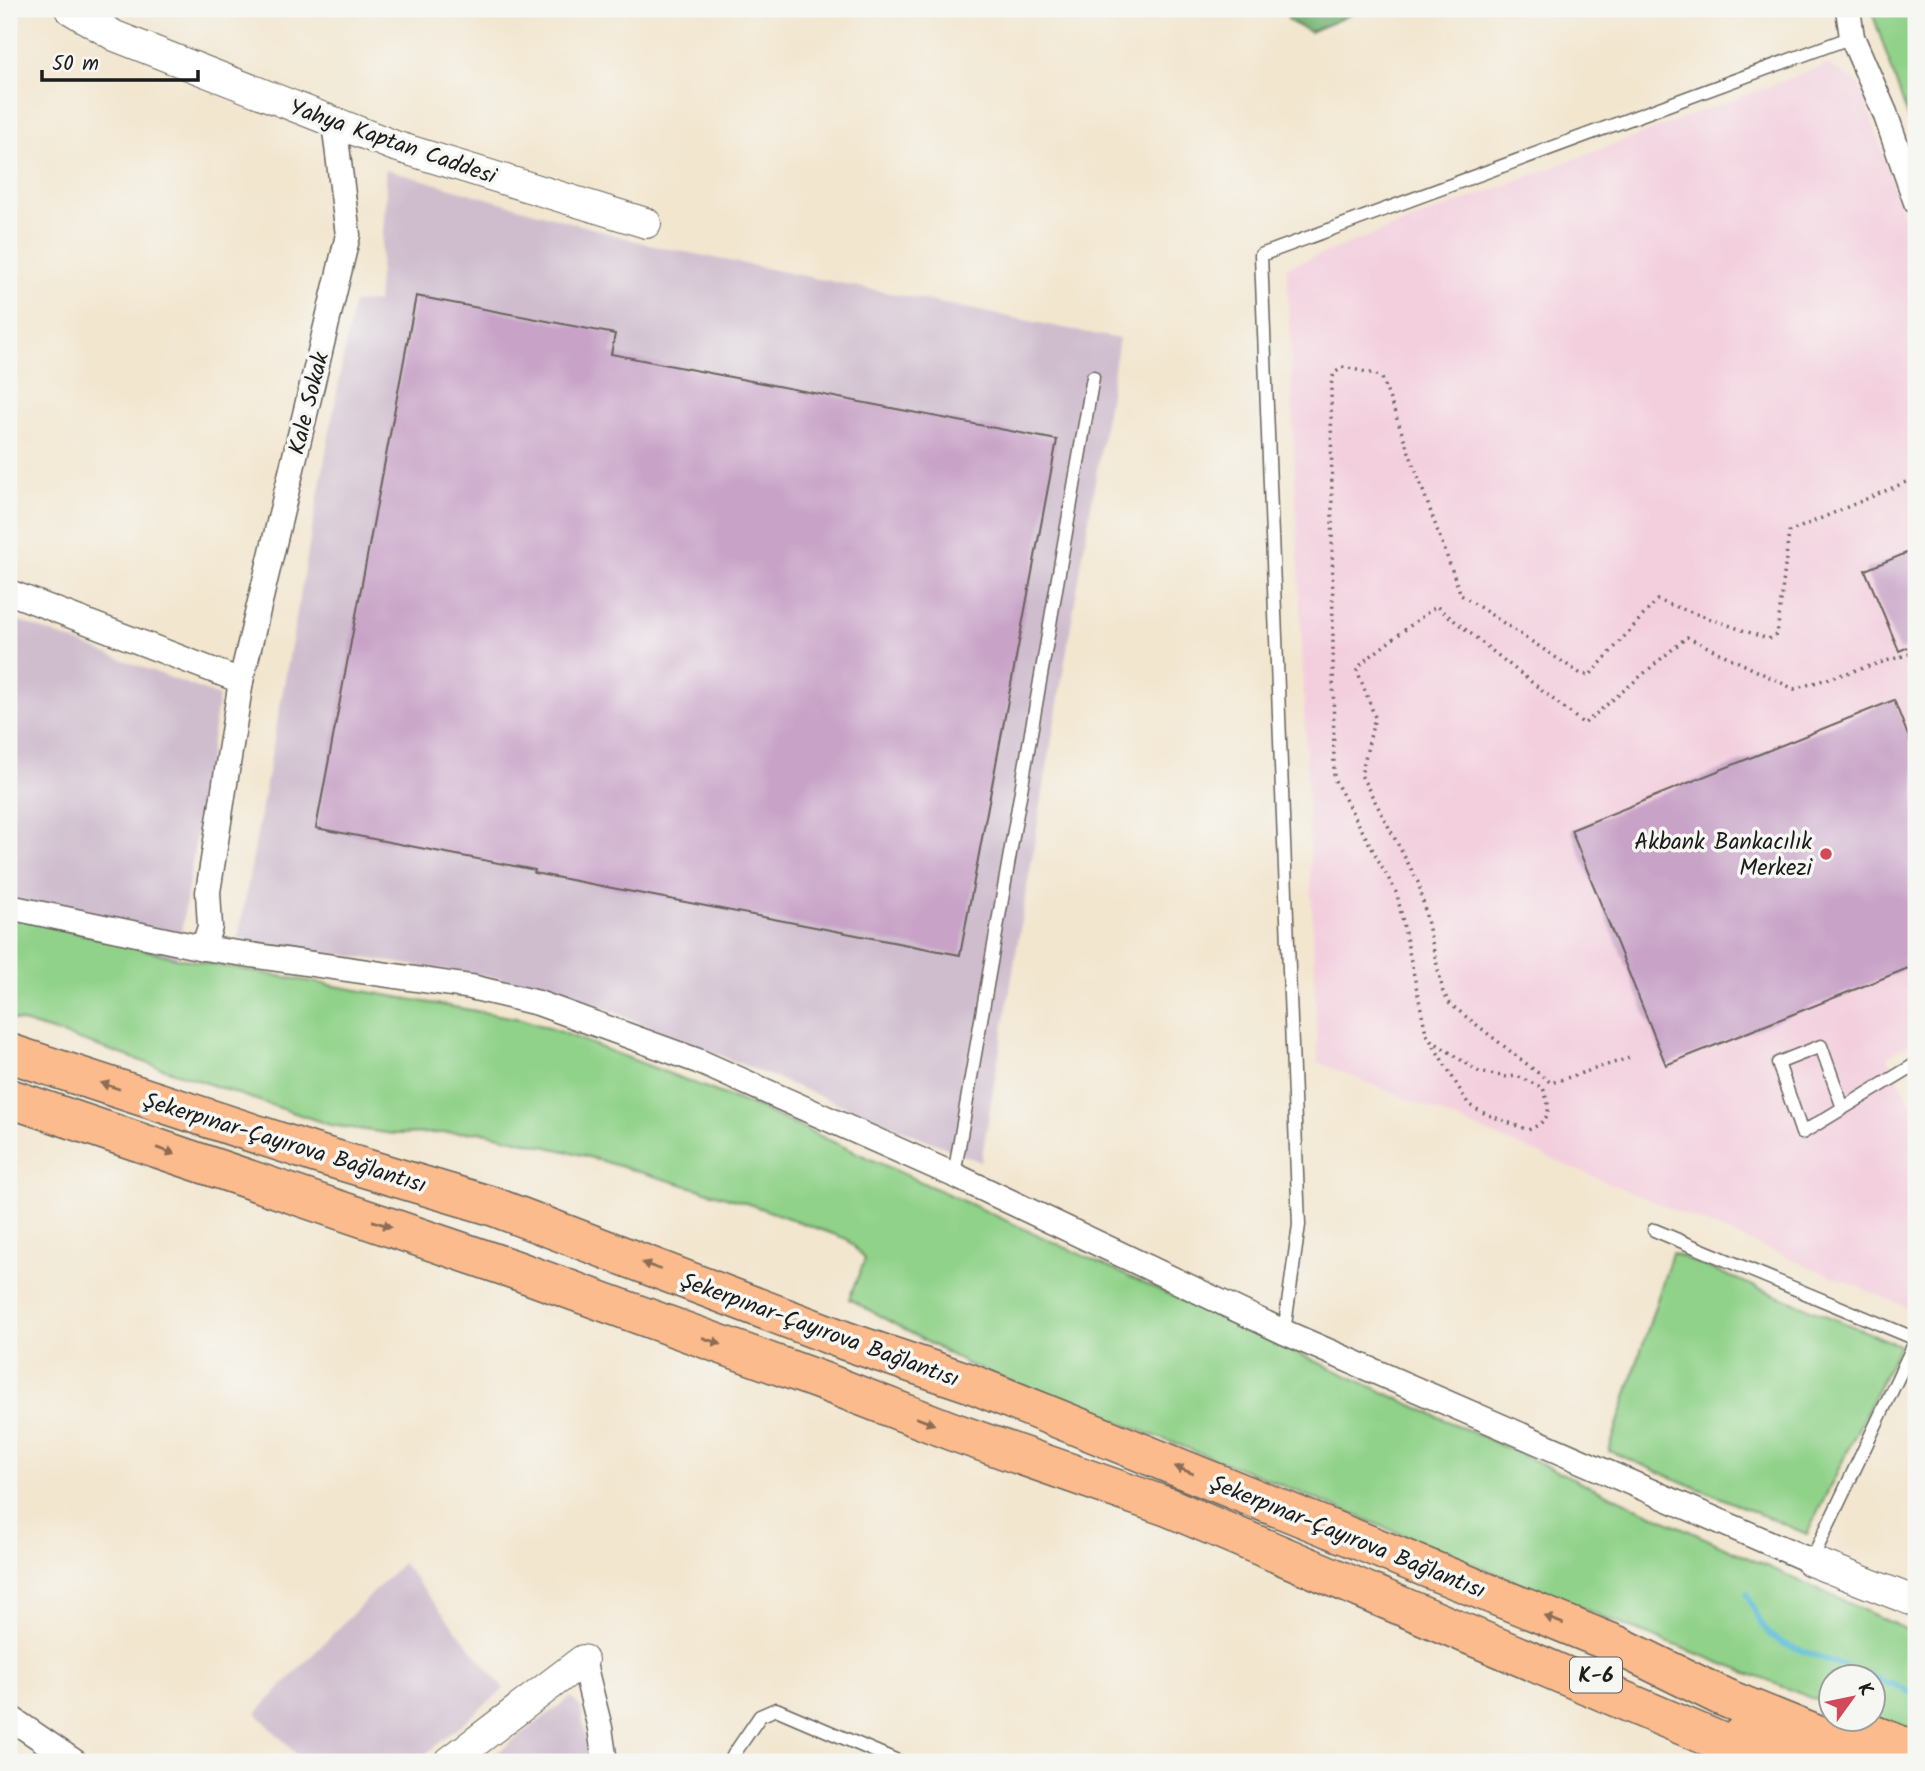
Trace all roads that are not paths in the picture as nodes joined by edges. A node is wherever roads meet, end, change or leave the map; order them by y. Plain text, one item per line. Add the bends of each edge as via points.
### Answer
1 (70, 9) edge
2 (1829, 9) edge
3 (1848, 9) edge
4 (1852, 37) junction
5 (334, 122) junction
6 (1916, 202) edge
7 (646, 223) dead end
8 (1093, 377) dead end
9 (9, 592) edge
10 (241, 681) junction
11 (9, 907) edge
12 (203, 948) junction
13 (9, 1053) edge
14 (1916, 1064) edge
15 (9, 1098) edge
16 (1843, 1108) junction
17 (954, 1175) junction
18 (1654, 1230) dead end
19 (1284, 1332) junction
20 (1916, 1339) edge
21 (1811, 1561) junction
22 (1384, 1597) junction
23 (1916, 1602) edge
24 (1617, 1646) junction
25 (583, 1660) joint
26 (1816, 1712) edge
27 (9, 1717) edge
28 (1867, 1732) edge
29 (1916, 1751) edge
30 (75, 1762) edge
31 (449, 1762) edge
32 (605, 1762) edge
33 (730, 1762) edge
34 (900, 1762) edge
35 (1762, 1762) edge
36 (1804, 1762) edge
37 (1884, 1762) edge

1 - 5 street, Yahya Kaptan Caddesi via 115,36
2 - 4 street
3 - 4 street
4 - 6 street
4 - 19 lane via 1261,255 1299,1225
5 - 7 street, Yahya Kaptan Caddesi via 395,146
5 - 10 street, Kale Sokak via 348,235
8 - 17 lane
9 - 10 street
10 - 12 street, Kale Sokak via 208,892 210,927
11 - 12 street
12 - 17 street via 471,987 538,1003 698,1061
24 -> 13 highway, Şekerpınar-Çayırova Bağlantısı via 970,1383 846,1341 492,1206 300,1149
14 - 16 lane
15 -> 22 highway, Şekerpınar-Çayırova Bağlantısı via 513,1269 951,1432 1168,1507
16 - 16 lane via 1802,1133 1778,1063 1822,1046
17 - 19 street
18 - 20 lane
19 - 21 street
20 - 21 lane
21 - 23 street
22 - 35 highway, K-6
22 - 36 highway, K-6 via 1609,1680
24 - 26 highway, K-6
24 - 37 highway, K-6 via 1723,1697
25 - 31 street
25 - 32 street
27 - 30 street
28 - 29 highway, K-6
33 - 34 lane via 760,1716 776,1709

